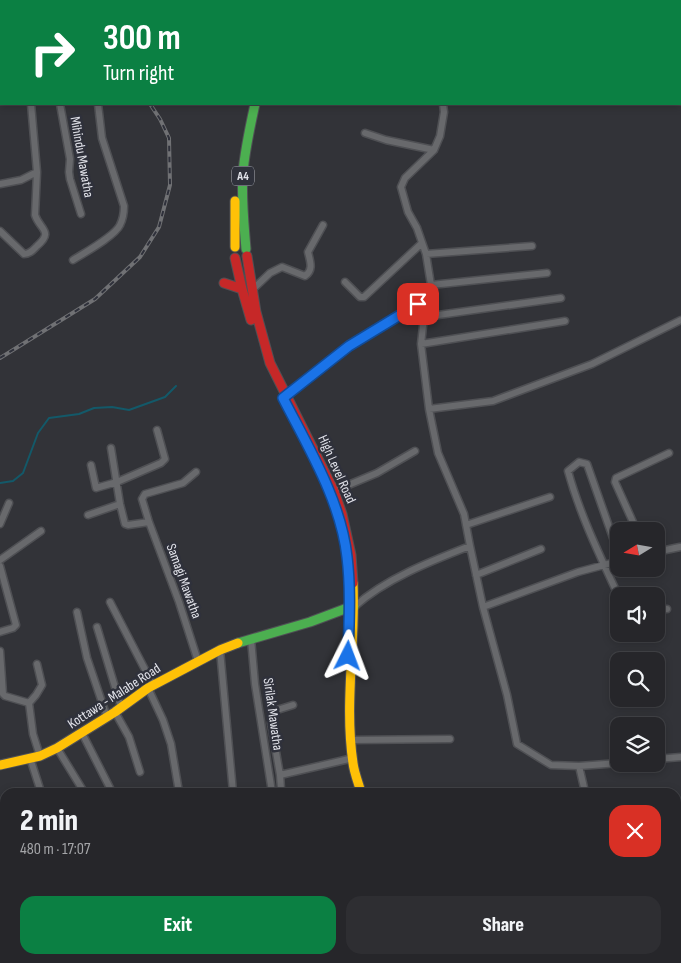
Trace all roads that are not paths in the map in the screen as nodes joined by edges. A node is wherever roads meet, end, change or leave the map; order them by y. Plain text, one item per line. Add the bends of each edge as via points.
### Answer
1 (30, 105) edge
2 (60, 105) edge
3 (98, 105) edge
4 (250, 105) edge
5 (255, 105) edge
6 (443, 105) edge
7 (365, 132) dead end
8 (434, 150) junction
9 (37, 172) junction
10 (0, 184) edge
11 (81, 214) dead end
12 (323, 225) dead end
13 (0, 231) edge
14 (422, 243) junction
15 (532, 246) dead end
16 (235, 247) junction
17 (247, 253) junction
18 (426, 254) junction
19 (235, 258) junction
20 (72, 260) dead end
21 (547, 272) dead end
22 (345, 282) dead end
23 (224, 283) dead end
24 (432, 285) junction
25 (242, 289) junction
26 (252, 290) junction
27 (561, 298) dead end
28 (427, 303) junction
29 (424, 317) junction
30 (681, 320) edge
31 (565, 321) dead end
32 (421, 344) junction
33 (285, 397) junction
34 (429, 409) junction
35 (157, 430) dead end
36 (111, 448) dead end
37 (415, 451) dead end
38 (669, 453) dead end
39 (91, 465) dead end
40 (196, 472) dead end
41 (117, 482) junction
42 (334, 491) junction
43 (550, 497) dead end
44 (9, 502) dead end
45 (120, 504) junction
46 (88, 515) dead end
47 (149, 522) junction
48 (633, 522) edge
49 (0, 524) edge
50 (466, 525) junction
51 (610, 529) edge
52 (42, 531) dead end
53 (470, 546) junction
54 (680, 547) edge
55 (541, 549) dead end
56 (665, 550) edge
57 (0, 560) edge
58 (610, 563) edge
59 (604, 564) junction
60 (0, 566) edge
61 (476, 575) junction
62 (614, 587) edge
63 (110, 602) dead end
64 (352, 607) junction
65 (483, 607) junction
66 (77, 612) dead end
67 (98, 627) dead end
68 (0, 632) edge
69 (251, 639) junction
70 (220, 650) junction
71 (0, 652) edge
72 (198, 661) junction
73 (37, 664) dead end
74 (150, 686) junction
75 (29, 702) junction
76 (293, 705) dead end
77 (115, 712) junction
78 (82, 733) junction
79 (450, 739) dead end
80 (351, 740) junction
81 (57, 748) junction
82 (40, 756) junction
83 (681, 757) edge
84 (30, 758) junction
85 (665, 758) edge
86 (349, 759) junction
87 (610, 763) edge
88 (0, 765) edge
89 (579, 766) junction
90 (140, 772) dead end
91 (280, 775) junction
92 (39, 788) edge
93 (82, 788) edge
94 (110, 788) edge
95 (178, 788) edge
96 (233, 788) edge
97 (271, 788) edge
98 (281, 788) edge
99 (359, 788) edge
100 (359, 788) edge
101 (584, 788) edge

1 - 9 street
2 - 11 street, Mihindu Mawatha via 70,159 70,179
3 - 20 street via 102,138 124,206 123,215 120,227
4 - 16 main road, A4 via 235,185
5 - 17 main road, High Level Road / A4 via 243,162 242,206
6 - 8 street via 440,136
7 - 8 street
8 - 14 street via 405,178 401,187
9 - 10 street via 21,180
9 - 13 street via 35,215 46,233 43,241 29,254 24,254
12 - 26 street via 308,252 310,273 305,276 282,267 270,273
14 - 18 street
14 - 22 street via 364,297
15 - 18 street
16 - 17 main road via 242,246
16 - 19 main road
17 - 19 main road via 242,261
17 - 26 main road, High Level Road / A4
18 - 24 street
19 - 25 main road, High Level Road / A4
21 - 24 street
23 - 25 main road
24 - 28 street
25 - 33 main road, High Level Road / A4 via 258,343
26 - 33 main road, High Level Road / A4 via 270,363
27 - 29 street
28 - 29 street
28 - 33 street via 418,304 349,346
29 - 32 street
30 - 34 street via 592,364 493,401
31 - 32 street
32 - 34 street
33 - 42 main road, High Level Road / A4
33 - 64 main road, High Level Road / A4 via 338,515 347,555
34 - 50 street via 438,453
35 - 41 street via 165,458 161,463
36 - 41 street
37 - 42 street via 377,473
38 - 48 street via 616,478
39 - 41 street via 96,488
40 - 47 street, Samagi Mawatha via 183,482 146,494 142,500
41 - 45 street
42 - 64 main road, High Level Road / A4 via 351,555
43 - 50 street
44 - 49 street
45 - 46 street
45 - 47 street via 128,526
47 - 72 street, Samagi Mawatha
50 - 53 street
51 - 59 street via 587,464 579,462 568,471 574,494
52 - 57 street
53 - 61 street
53 - 64 street via 409,572
54 - 56 street
55 - 61 street
58 - 59 street
59 - 62 street
59 - 65 street
60 - 68 street via 16,625
61 - 65 street
63 - 74 street
64 - 69 main road, Kottawa - Malabe Road
64 - 80 main road, High Level Road / A4
64 - 86 main road, High Level Road / A4 via 346,688
65 - 89 street via 517,744 551,765
66 - 77 street via 87,658
67 - 77 street
69 - 70 main road, Kottawa - Malabe Road
69 - 97 street, Sirilak Mawatha
70 - 72 main road, Kottawa - Malabe Road
70 - 96 street
71 - 75 street via 3,694
72 - 74 main road, Kottawa - Malabe Road
73 - 75 street via 42,685
74 - 77 main road, Kottawa - Malabe Road
74 - 95 street via 171,744
75 - 82 street
76 - 91 street via 277,710 271,723
77 - 78 main road, Kottawa - Malabe Road
77 - 90 street via 129,737
78 - 81 main road, Kottawa - Malabe Road
78 - 94 street
79 - 80 street
80 - 99 main road, High Level Road / A4
81 - 82 main road, Kottawa - Malabe Road
81 - 93 street
82 - 84 main road, Kottawa - Malabe Road
83 - 85 street
84 - 88 main road, Kottawa - Malabe Road
84 - 92 street
86 - 91 street
86 - 100 main road, High Level Road / A4
87 - 89 street
89 - 101 street
91 - 98 street

